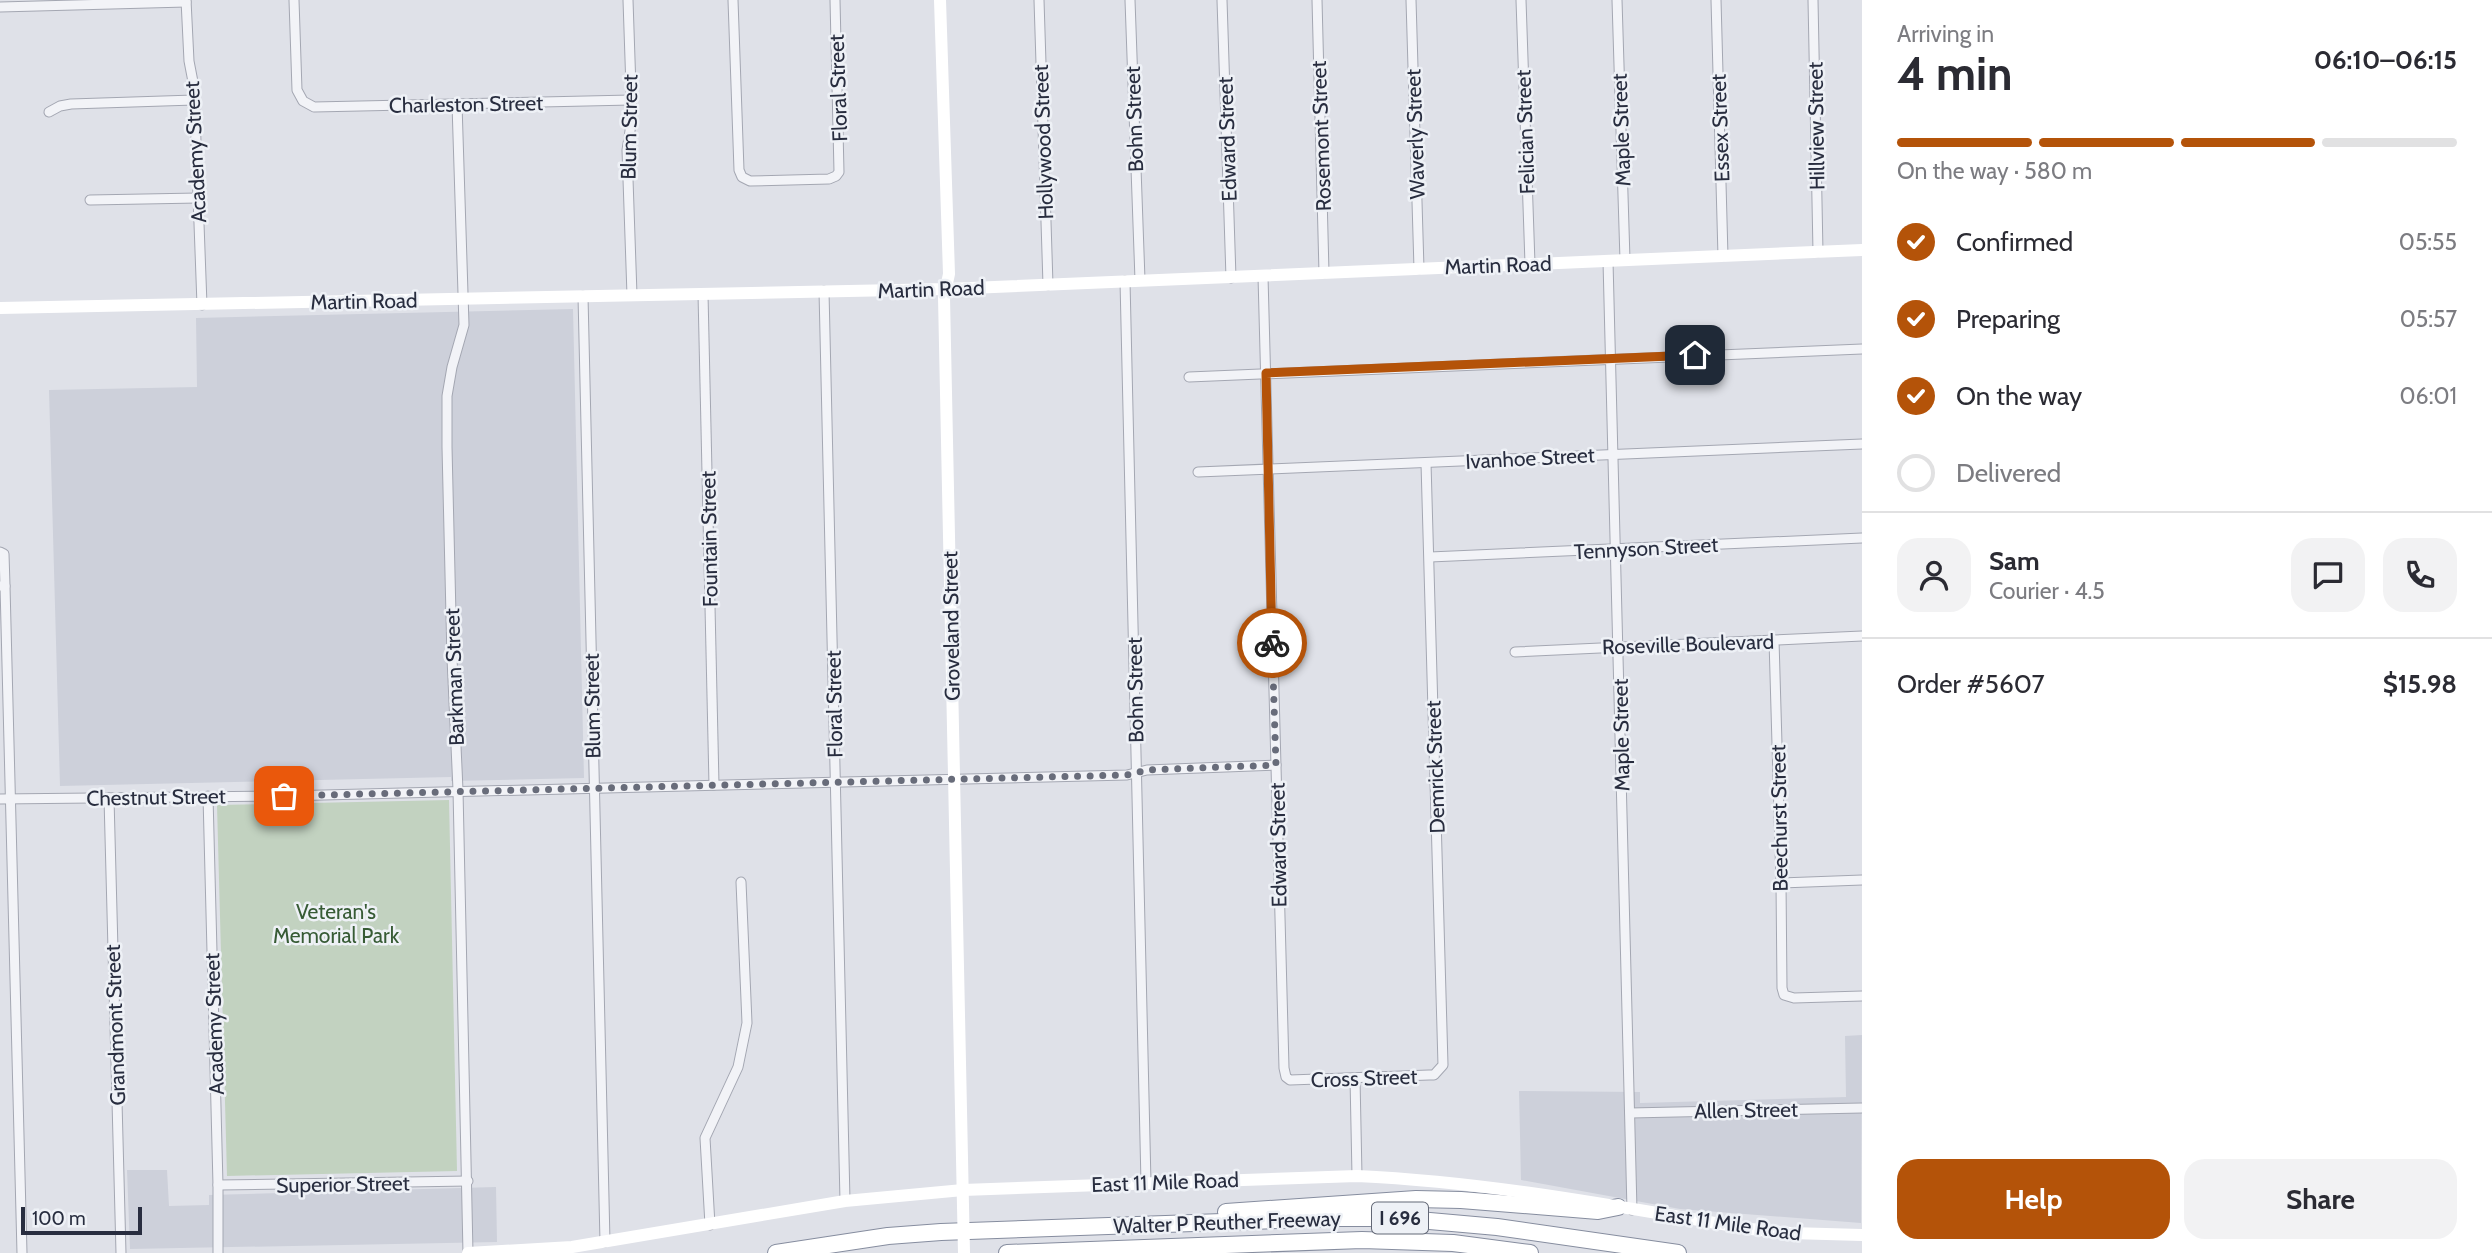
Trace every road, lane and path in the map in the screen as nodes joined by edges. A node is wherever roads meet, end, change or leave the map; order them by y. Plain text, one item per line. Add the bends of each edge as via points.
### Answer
1 (294, 0) edge
2 (628, 0) edge
3 (733, 0) edge
4 (835, 0) edge
5 (940, 0) edge
6 (1039, 0) edge
7 (1130, 0) edge
8 (1222, 0) edge
9 (1317, 0) edge
10 (1411, 0) edge
11 (1521, 0) edge
12 (1617, 0) edge
13 (1716, 0) edge
14 (1813, 0) edge
15 (186, 1) edge
16 (0, 7) edge
17 (194, 100) junction
18 (632, 100) junction
19 (457, 104) junction
20 (49, 112) dead end
21 (198, 198) junction
22 (90, 200) dead end
23 (1862, 250) edge
24 (1818, 252) junction
25 (1723, 256) junction
26 (1625, 260) junction
27 (1608, 261) junction
28 (1530, 264) junction
29 (1419, 269) junction
30 (1324, 273) junction
31 (1262, 276) junction
32 (1231, 278) junction
33 (1125, 281) junction
34 (1140, 281) junction
35 (1048, 285) junction
36 (947, 289) junction
37 (824, 291) junction
38 (703, 294) junction
39 (632, 295) junction
40 (583, 296) junction
41 (464, 298) junction
42 (202, 304) junction
43 (0, 309) edge
44 (1862, 349) edge
45 (1611, 359) junction
46 (1266, 373) junction
47 (1189, 377) dead end
48 (1862, 444) edge
49 (1614, 454) junction
50 (1426, 463) junction
51 (1267, 470) junction
52 (1198, 471) dead end
53 (1862, 538) edge
54 (1616, 550) junction
55 (0, 552) edge
56 (1430, 557) junction
57 (3, 586) edge
58 (1862, 636) edge
59 (1774, 640) junction
60 (1619, 647) junction
61 (1515, 652) dead end
62 (3, 696) edge
63 (1276, 765) junction
64 (1136, 773) junction
65 (954, 779) junction
66 (836, 782) junction
67 (714, 785) junction
68 (593, 787) junction
69 (458, 790) junction
70 (208, 796) junction
71 (109, 798) junction
72 (5, 799) edge
73 (1862, 880) edge
74 (741, 882) dead end
75 (1782, 883) junction
76 (1862, 996) edge
77 (1441, 1070) joint
78 (1286, 1077) joint
79 (1355, 1078) junction
80 (1862, 1108) edge
81 (1630, 1113) junction
82 (1357, 1176) junction
83 (468, 1181) junction
84 (1146, 1183) junction
85 (218, 1185) junction
86 (963, 1190) junction
87 (845, 1201) junction
88 (1625, 1209) junction
89 (710, 1225) junction
90 (1120, 1226) junction
91 (1862, 1235) edge
92 (605, 1242) junction
93 (22, 1253) edge
94 (121, 1253) edge
95 (218, 1253) edge
96 (468, 1253) edge
97 (776, 1253) edge
98 (964, 1253) edge
99 (1007, 1253) edge
100 (1530, 1253) edge
101 (1678, 1253) edge

1 - 19 street, Charleston Street via 297,90 303,101 314,107
2 - 18 street, Blum Street
3 - 4 street, Floral Street via 739,170 750,180 829,179 838,174
5 - 36 street, Groveland Street
6 - 35 street, Hollywood Street
7 - 34 street, Bohn Street
8 - 32 street, Edward Street
9 - 30 street, Rosemont Street
10 - 29 street, Waverly Street
11 - 28 street, Felician Street
12 - 26 street, Maple Street
13 - 25 street, Essex Street
14 - 24 street, Hillview Street
15 - 16 street
15 - 17 street, Academy Street
17 - 20 street via 71,104
17 - 21 street, Academy Street
18 - 19 street, Charleston Street
18 - 39 street, Blum Street via 627,150
19 - 41 street, Barkman Street
21 - 22 street
21 - 42 street, Academy Street
23 - 24 street, Martin Road
24 - 25 street, Martin Road
25 - 26 street, Martin Road
26 - 27 street, Martin Road
27 - 28 street, Martin Road
27 - 45 street, Maple Street
28 - 29 street, Martin Road
29 - 30 street, Martin Road
30 - 31 street, Martin Road
31 - 32 street, Martin Road
31 - 46 street, Edward Street
32 - 34 street, Martin Road
33 - 34 street, Martin Road
33 - 35 street, Martin Road
33 - 64 street, Bohn Street
35 - 36 street, Martin Road
36 - 37 street, Martin Road
36 - 65 street, Groveland Street
37 - 38 street, Martin Road
37 - 66 street, Floral Street
38 - 39 street, Martin Road
38 - 67 street, Fountain Street
39 - 40 street, Martin Road
40 - 41 street, Martin Road
40 - 68 street, Blum Street
41 - 42 street, Martin Road
41 - 69 street, Barkman Street via 464,325 447,396
42 - 43 street, Martin Road
44 - 45 street
45 - 46 street
45 - 49 street, Maple Street
46 - 47 street
46 - 51 street, Edward Street
48 - 49 street, Ivanhoe Street
49 - 50 street, Ivanhoe Street
49 - 54 street, Maple Street
50 - 51 street, Ivanhoe Street
50 - 56 street, Demrick Street
51 - 52 street, Ivanhoe Street
51 - 63 street, Edward Street
53 - 54 street, Tennyson Street
54 - 56 street, Tennyson Street
54 - 60 street, Maple Street
55 - 57 street via 6,561
56 - 77 street, Demrick Street
57 - 62 street
58 - 59 street, Roseville Boulevard
59 - 60 street, Roseville Boulevard
59 - 75 street, Beechurst Street
60 - 61 street, Roseville Boulevard
60 - 81 street, Maple Street
62 - 72 street
63 - 64 street, Chestnut Street
63 - 78 street, Edward Street
64 - 65 street, Chestnut Street
64 - 84 street, Bohn Street
65 - 66 street, Chestnut Street
65 - 86 street, Groveland Street
66 - 67 street, Chestnut Street
66 - 87 street, Floral Street
67 - 68 street, Chestnut Street
68 - 69 street, Chestnut Street
68 - 92 street, Blum Street
69 - 70 street, Chestnut Street
69 - 83 street, Barkman Street
70 - 71 street, Chestnut Street
70 - 85 street, Academy Street
71 - 72 street, Chestnut Street
71 - 94 street, Grandmont Street
72 - 93 street
73 - 75 street
74 - 89 street via 747,1023 738,1067 705,1138
75 - 76 street, Beechurst Street via 1784,995
77 - 79 street, Cross Street via 1429,1076
78 - 79 street, Cross Street
79 - 82 street
80 - 81 street, Allen Street
81 - 88 street, Maple Street
82 - 84 street, East 11 Mile Road
82 - 88 street, East 11 Mile Road via 1465,1184
83 - 85 street, Superior Street
83 - 96 street, Barkman Street
84 - 86 street, East 11 Mile Road
85 - 95 street, Academy Street
86 - 87 street, East 11 Mile Road
86 - 98 street, Groveland Street, bridge
87 - 89 street, East 11 Mile Road
88 - 90 highway via 1416,1199 1195,1214
88 - 91 street, East 11 Mile Road via 1751,1230
89 - 92 street, East 11 Mile Road
90 - 97 highway, Walter P Reuther Freeway / I 696 via 887,1236
90 - 101 highway, Walter P Reuther Freeway / I 696 via 1396,1218 1497,1227
92 - 96 street, East 11 Mile Road
99 - 100 highway, Walter P Reuther Freeway / I 696 via 1362,1240 1453,1243

